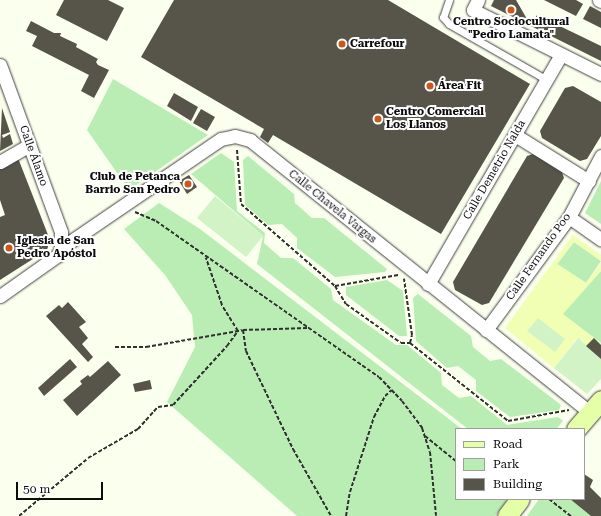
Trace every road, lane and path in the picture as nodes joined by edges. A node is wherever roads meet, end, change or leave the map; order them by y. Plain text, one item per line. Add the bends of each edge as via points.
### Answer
1 (449, 0) edge
2 (475, 5) edge
3 (561, 55) junction
4 (0, 65) edge
5 (601, 74) edge
6 (547, 80) junction
7 (515, 135) junction
8 (29, 145) junction
9 (236, 146) dead end
10 (601, 156) edge
11 (0, 162) edge
12 (589, 181) junction
13 (127, 204) junction
14 (569, 217) junction
15 (601, 239) edge
16 (61, 248) junction
17 (206, 257) junction
18 (428, 284) junction
19 (335, 286) junction
20 (0, 296) edge
21 (308, 328) junction
22 (243, 330) junction
23 (486, 330) junction
24 (238, 331) junction
25 (410, 344) junction
26 (115, 347) dead end
27 (392, 390) junction
28 (588, 407) edge
29 (577, 428) edge
30 (424, 435) junction
31 (455, 460) edge
32 (519, 500) edge
33 (550, 500) edge
34 (19, 516) edge
35 (331, 516) edge
36 (346, 516) edge
37 (436, 516) edge
38 (507, 516) edge
39 (571, 516) edge

1 - 6 lane via 443,17 449,24
2 - 3 street
3 - 5 street
3 - 6 street, Calle Demetrio Nalda
4 - 8 street, Calle Álamo
6 - 7 street, Calle Demetrio Nalda
7 - 12 street
7 - 18 street, Calle Demetrio Nalda
8 - 11 street
8 - 16 street, Calle Álamo via 61,232
9 - 19 path via 241,204
10 - 12 street, Calle Fernando Poo
12 - 14 street, Calle Fernando Poo
13 - 16 street, Calle Chavela Vargas
13 - 17 path via 131,211 156,220
13 - 18 street, Calle Chavela Vargas via 221,139 235,136 250,140
14 - 15 street
14 - 23 street, Calle Fernando Poo
16 - 20 street, Calle Chavela Vargas via 58,255
17 - 21 path
17 - 24 path via 222,305
18 - 23 street, Calle Chavela Vargas
19 - 25 path via 346,304 401,343
19 - 25 path via 403,274 412,335
21 - 22 path
21 - 27 path via 379,377
22 - 24 path
22 - 35 path via 246,351 293,449
23 - 28 street, Calle Chavela Vargas
24 - 26 path via 146,347
24 - 34 path via 173,405 158,407 138,429 88,458
25 - 28 path via 508,421
27 - 30 path via 422,428
27 - 36 path via 385,396 374,416 350,492
28 - 29 main road
30 - 31 path
30 - 37 path via 430,452
32 - 38 main road
33 - 39 path

